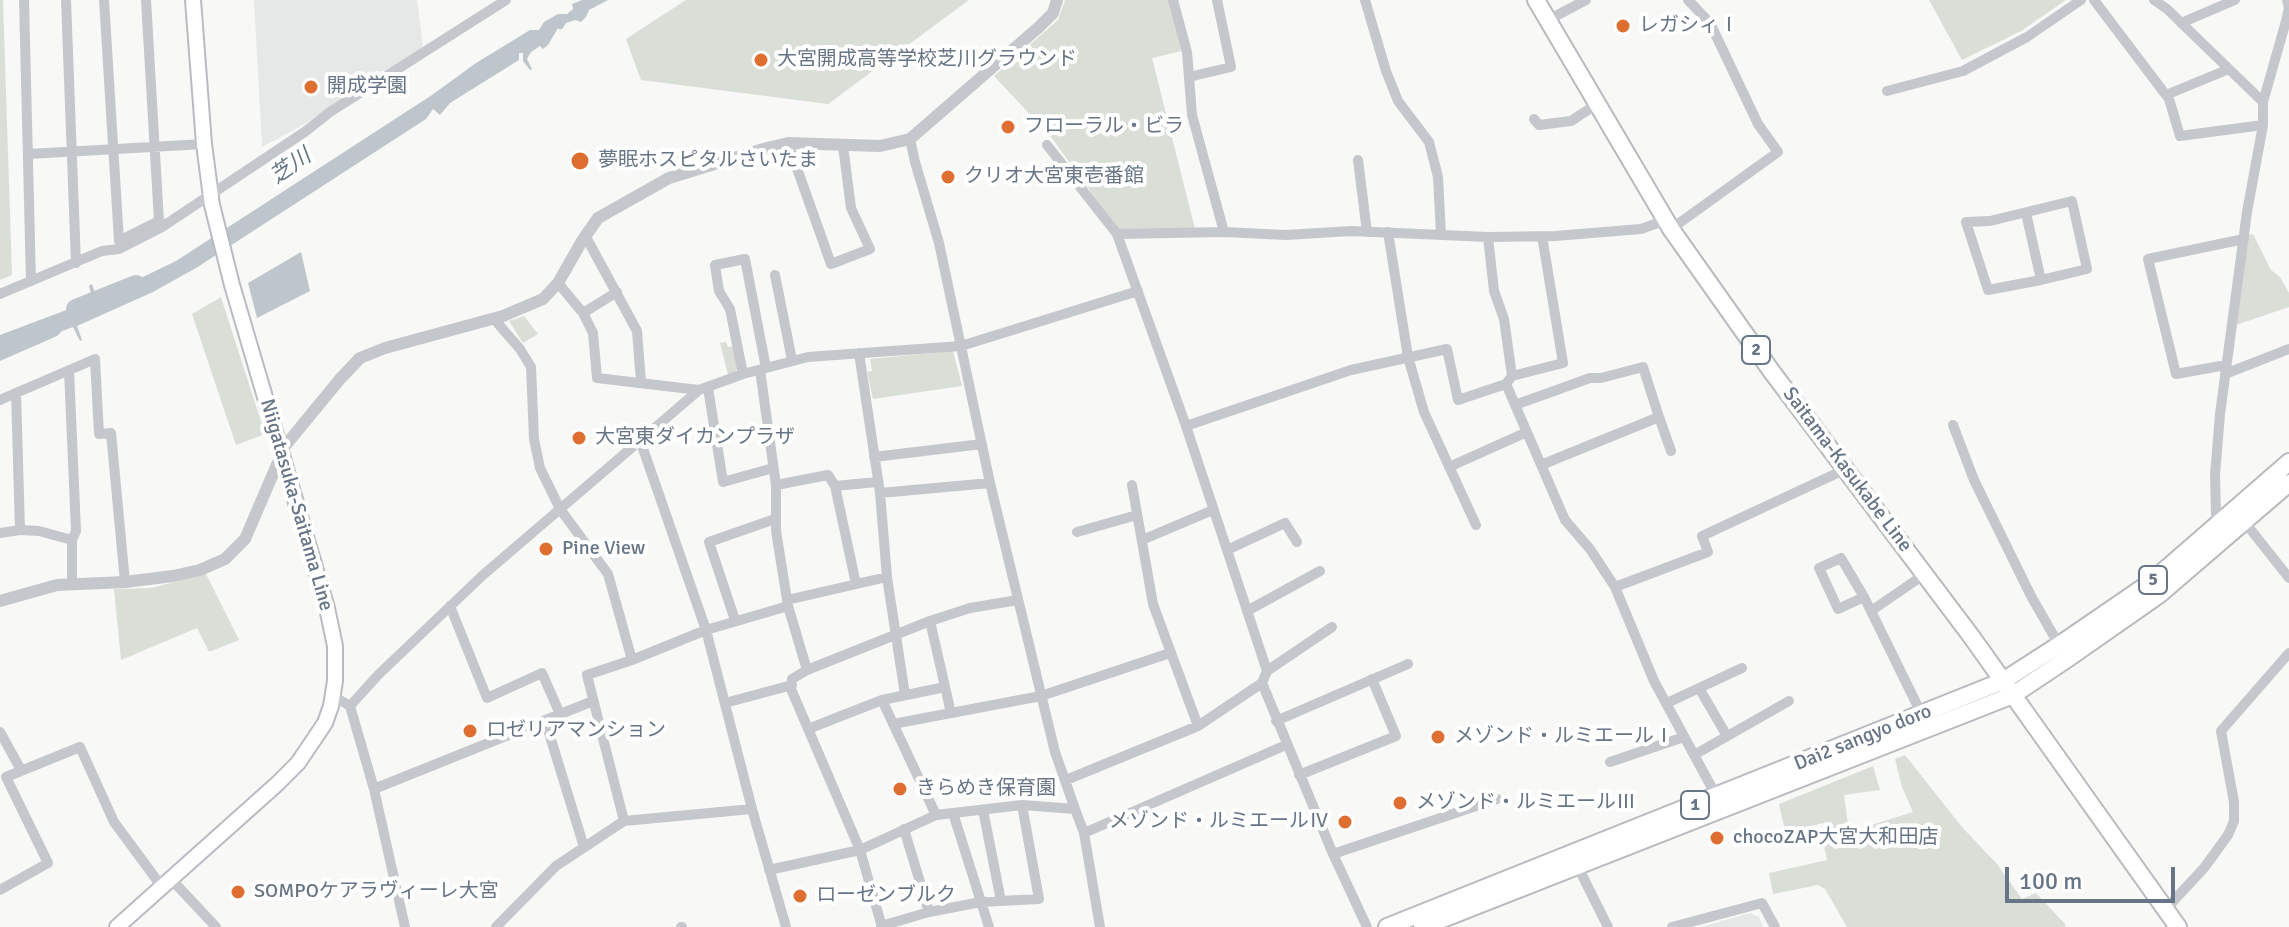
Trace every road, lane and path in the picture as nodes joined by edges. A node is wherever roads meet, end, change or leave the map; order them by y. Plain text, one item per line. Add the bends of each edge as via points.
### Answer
1 (24, 0) edge
2 (66, 0) edge
3 (104, 0) edge
4 (146, 0) edge
5 (193, 0) edge
6 (506, 0) edge
7 (1057, 0) edge
8 (1173, 0) edge
9 (1217, 0) edge
10 (1365, 0) edge
11 (1536, 0) edge
12 (1688, 0) edge
13 (2081, 0) edge
14 (2094, 0) edge
15 (2154, 0) edge
16 (2235, 0) edge
17 (2287, 0) edge
18 (1583, 1) edge
19 (1548, 20) junction
20 (2181, 23) junction
21 (2229, 69) junction
22 (1189, 77) junction
23 (1887, 91) dead end
24 (2166, 95) junction
25 (2263, 102) junction
26 (1597, 104) junction
27 (1534, 119) dead end
28 (2263, 125) junction
29 (910, 139) junction
30 (788, 143) junction
31 (204, 144) junction
32 (1047, 145) dead end
33 (843, 146) junction
34 (155, 147) junction
35 (113, 150) junction
36 (72, 151) junction
37 (29, 154) junction
38 (1358, 160) dead end
39 (211, 200) junction
40 (2026, 213) junction
41 (1668, 225) junction
42 (1224, 232) junction
43 (1367, 232) junction
44 (1388, 232) junction
45 (1117, 234) junction
46 (1441, 235) junction
47 (1542, 236) junction
48 (586, 237) junction
49 (1488, 237) junction
50 (2244, 239) junction
51 (119, 241) junction
52 (102, 251) junction
53 (76, 263) junction
54 (775, 275) dead end
55 (2041, 280) junction
56 (31, 281) junction
57 (558, 283) junction
58 (1138, 291) junction
59 (617, 292) junction
60 (0, 294) edge
61 (583, 313) junction
62 (494, 319) junction
63 (961, 346) junction
64 (2289, 349) edge
65 (859, 353) junction
66 (1408, 357) junction
67 (792, 360) junction
68 (763, 369) junction
69 (69, 370) junction
70 (2226, 370) junction
71 (743, 374) junction
72 (1509, 380) junction
73 (641, 382) junction
74 (703, 389) junction
75 (16, 393) junction
76 (0, 400) edge
77 (1515, 405) junction
78 (1659, 417) junction
79 (1953, 425) dead end
80 (1186, 426) junction
81 (1527, 432) junction
82 (640, 440) junction
83 (982, 444) junction
84 (1671, 451) dead end
85 (282, 457) junction
86 (874, 457) junction
87 (2289, 462) edge
88 (1541, 465) junction
89 (1449, 467) junction
90 (773, 468) junction
91 (1846, 469) junction
92 (990, 483) junction
93 (2289, 483) edge
94 (776, 485) junction
95 (1132, 485) dead end
96 (835, 486) junction
97 (878, 487) junction
98 (560, 509) junction
99 (1213, 510) junction
100 (1137, 515) junction
101 (775, 519) junction
102 (2233, 519) junction
103 (1476, 525) dead end
104 (20, 530) junction
105 (1077, 532) dead end
106 (0, 533) edge
107 (72, 540) junction
108 (1142, 540) junction
109 (1297, 542) dead end
110 (1227, 550) junction
111 (1320, 571) dead end
112 (1925, 574) junction
113 (887, 577) junction
114 (2289, 578) edge
115 (125, 582) junction
116 (72, 584) junction
117 (856, 584) junction
118 (1615, 587) junction
119 (1864, 597) junction
120 (1018, 600) junction
121 (0, 601) edge
122 (788, 603) junction
123 (450, 606) junction
124 (1247, 611) junction
125 (1871, 611) junction
126 (735, 620) junction
127 (930, 621) junction
128 (1332, 627) dead end
129 (706, 630) junction
130 (895, 636) junction
131 (2059, 645) junction
132 (1170, 653) junction
133 (2289, 653) edge
134 (632, 660) junction
135 (1408, 664) dead end
136 (1742, 668) dead end
137 (807, 670) junction
138 (1267, 671) junction
139 (1372, 679) junction
140 (1262, 683) junction
141 (792, 685) junction
142 (945, 687) junction
143 (1699, 688) junction
144 (2008, 688) junction
145 (905, 695) junction
146 (333, 696) junction
147 (1041, 696) junction
148 (882, 700) junction
149 (593, 701) junction
150 (1789, 701) dead end
151 (725, 703) junction
152 (1667, 703) junction
153 (350, 706) junction
154 (951, 713) junction
155 (560, 714) junction
156 (1922, 715) junction
157 (545, 720) junction
158 (1276, 721) junction
159 (893, 724) junction
160 (1198, 726) junction
161 (808, 729) junction
162 (0, 732) edge
163 (1727, 736) junction
164 (1684, 737) junction
165 (1286, 745) junction
166 (1694, 755) junction
167 (1610, 762) dead end
168 (21, 770) junction
169 (1299, 775) junction
170 (1066, 780) junction
171 (374, 789) junction
172 (1497, 799) dead end
173 (1720, 802) junction
174 (1022, 805) junction
175 (752, 809) junction
176 (1075, 809) junction
177 (983, 810) junction
178 (953, 813) junction
179 (936, 815) junction
180 (624, 821) junction
181 (904, 829) junction
182 (1084, 833) junction
183 (584, 847) junction
184 (860, 850) junction
185 (1333, 854) junction
186 (1574, 860) junction
187 (769, 870) junction
188 (166, 883) junction
189 (0, 890) edge
190 (1001, 901) junction
191 (981, 902) junction
192 (2165, 910) junction
193 (929, 912) junction
194 (881, 926) edge
195 (117, 927) edge
196 (216, 927) edge
197 (405, 927) edge
198 (496, 927) edge
199 (786, 927) edge
200 (989, 927) edge
201 (1100, 927) edge
202 (1367, 927) edge
203 (1387, 927) edge
204 (1422, 927) edge
205 (1608, 927) edge
206 (1672, 927) edge
207 (1775, 927) edge
208 (2178, 927) edge

1 - 37 street
2 - 36 street
3 - 35 street
4 - 34 street
5 - 31 main road, Niigatasuka-Saitama Line
6 - 39 street via 330,112
7 - 29 street via 1039,27
8 - 22 street
9 - 22 street via 1231,67
10 - 46 street via 1398,101 1429,142 1438,177
11 - 19 main road, Saitama-Kasukabe Line / 2
12 - 41 street via 1710,23 1758,124 1778,152
13 - 23 street via 1963,71
14 - 24 street
15 - 20 street
16 - 20 street
17 - 25 street
18 - 19 street
19 - 26 main road, Saitama-Kasukabe Line / 2
20 - 21 street
21 - 24 street
21 - 25 street
22 - 42 street via 1192,115
24 - 28 street via 2180,136
25 - 28 street
26 - 27 street via 1571,121 1539,125
26 - 41 main road, Saitama-Kasukabe Line / 2
28 - 50 street
29 - 33 street
29 - 63 street
30 - 33 street
30 - 33 street via 831,264 870,249 851,208
30 - 48 street via 669,178 598,218
31 - 34 street
31 - 39 main road, Niigatasuka-Saitama Line
32 - 45 street
34 - 35 street
34 - 51 street via 159,221
35 - 36 street
35 - 51 street
36 - 37 street
36 - 53 street
37 - 56 street
38 - 43 street
39 - 52 street via 119,249
39 - 85 main road, Niigatasuka-Saitama Line
40 - 55 street
40 - 55 street via 2072,201 2087,269
40 - 55 street via 1966,222 1988,290
41 - 47 street
41 - 91 main road, Saitama-Kasukabe Line / 2
42 - 43 street
42 - 45 street
43 - 44 street
44 - 46 street
44 - 66 street
45 - 58 street
46 - 49 street
47 - 49 street
47 - 72 street via 1563,363
48 - 57 street
48 - 59 street
49 - 72 street
50 - 70 street
50 - 70 street via 2148,259 2176,374
51 - 52 street
52 - 53 street
53 - 56 street
54 - 67 street
56 - 60 street
57 - 61 street
57 - 62 street via 543,299
58 - 63 street
58 - 80 street
59 - 61 street
59 - 73 street via 637,331
61 - 73 street via 593,333 597,378
62 - 85 street via 360,358 285,446
62 - 98 street via 531,367 534,439 540,468
63 - 65 street
63 - 83 street
64 - 70 street
65 - 67 street
65 - 86 street
66 - 72 street via 1447,349 1458,400
66 - 80 street via 1299,386
66 - 89 street via 1424,412
67 - 68 street
68 - 71 street
68 - 71 street via 745,259 715,265
68 - 90 street
69 - 75 street
69 - 107 street via 76,531
69 - 115 street via 95,359 99,434 111,433
70 - 102 street via 2215,507
71 - 74 street
72 - 77 street
73 - 74 street
74 - 82 street
74 - 90 street via 723,482
75 - 76 street
75 - 104 street
77 - 78 street via 1590,378 1643,367
77 - 81 street
78 - 84 street
78 - 88 street
79 - 131 street via 1974,480
80 - 99 street
81 - 88 street
81 - 89 street
82 - 98 street
82 - 129 street
83 - 86 street
83 - 92 street
85 - 115 street via 245,539 225,559 186,573
85 - 146 main road, Niigatasuka-Saitama Line via 332,627
86 - 97 street
87 - 102 main road, Dai2 sangyo doro / 5
88 - 118 street via 1565,520
89 - 103 street
90 - 94 street
91 - 112 main road, Saitama-Kasukabe Line / 2
91 - 118 street via 1702,536 1708,552
92 - 97 street
92 - 120 street
93 - 102 main road, Dai2 sangyo doro / 5
94 - 96 street via 828,475
94 - 101 street
95 - 100 street
96 - 97 street
96 - 117 street
97 - 113 street
98 - 123 street
98 - 134 street via 608,574
99 - 108 street
99 - 110 street
100 - 105 street
100 - 108 street
101 - 122 street
101 - 126 street via 709,542
102 - 114 street
102 - 131 main road, Dai2 sangyo doro / 5
102 - 144 main road, Dai2 sangyo doro / 5 via 2190,570 2133,615
104 - 106 street
104 - 107 street
107 - 116 street
108 - 132 street via 1153,604
109 - 110 street via 1285,523
110 - 124 street
111 - 124 street
112 - 125 street
112 - 144 main road, Saitama-Kasukabe Line / 2
113 - 117 street
113 - 130 street
115 - 116 street
116 - 121 street
117 - 122 street
118 - 152 street
119 - 119 street via 1841,558 1819,568 1838,609
119 - 125 street
120 - 127 street
120 - 147 street
122 - 126 street
122 - 137 street
123 - 153 street
123 - 155 street via 487,698 542,673
124 - 138 street
125 - 156 street
126 - 129 street
127 - 130 street
127 - 142 street
128 - 138 street
129 - 134 street
129 - 151 street
130 - 137 street
130 - 145 street
131 - 144 main road, Dai2 sangyo doro / 5
132 - 147 street
132 - 160 street
133 - 192 street via 2221,731 2234,821 2214,855
134 - 149 street via 587,675
135 - 139 street
136 - 143 street
137 - 141 street via 792,679
138 - 140 street
139 - 158 street
139 - 169 street via 1396,736
140 - 158 street
140 - 160 street
141 - 151 street
141 - 161 street
142 - 145 street
142 - 154 street
143 - 152 street
143 - 163 street
144 - 156 main road, Dai2 sangyo doro / 1
144 - 173 main road, Dai2 sangyo doro / 1
144 - 192 main road, Saitama-Kasukabe Line / 2
145 - 148 street
146 - 153 street
146 - 188 main road, Niigatasuka-Saitama Line via 325,723 298,763
147 - 154 street
147 - 170 street
148 - 159 street
148 - 161 street
149 - 155 street
149 - 180 street
150 - 163 street
151 - 175 street
152 - 164 street
153 - 171 street
154 - 159 street
155 - 157 street
156 - 173 main road, Dai2 sangyo doro / 1
157 - 171 street
157 - 183 street
158 - 165 street
159 - 179 street
160 - 170 street
161 - 184 street
162 - 168 street
163 - 166 street
164 - 166 street
164 - 167 street
165 - 169 street
165 - 182 street
166 - 173 street
168 - 188 street via 80,747 114,822
168 - 189 street via 6,777 48,863
169 - 185 street
170 - 176 street
171 - 197 street
172 - 185 street
173 - 186 main road, Dai2 sangyo doro / 1
174 - 176 street
174 - 177 street
174 - 190 street via 1039,899
175 - 180 street
175 - 187 street
176 - 182 street
177 - 178 street
177 - 190 street
178 - 179 street
178 - 191 street
179 - 181 street
180 - 183 street
181 - 184 street
181 - 193 street
182 - 201 street
183 - 198 street via 556,866
184 - 187 street
184 - 194 street
185 - 202 street
186 - 203 main road, Dai2 sangyo doro / 1
186 - 204 main road, Dai2 sangyo doro / 1
186 - 205 street
187 - 199 street
188 - 195 main road, Niigatasuka-Saitama Line
188 - 196 street
190 - 191 street
191 - 193 street
191 - 200 street
192 - 208 main road, Saitama-Kasukabe Line / 2
193 - 194 street
206 - 207 street via 1762,903

